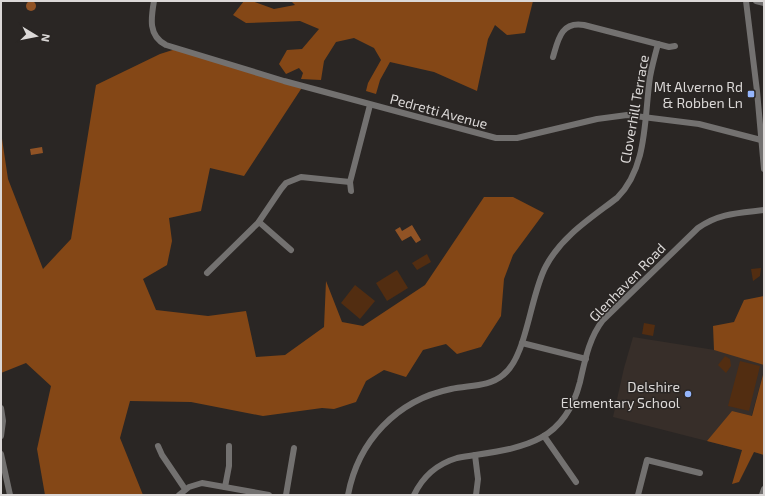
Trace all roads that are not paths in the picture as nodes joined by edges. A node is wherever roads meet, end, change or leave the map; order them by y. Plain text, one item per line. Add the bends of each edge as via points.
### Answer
1 (154, 1) edge
2 (746, 1) edge
3 (756, 1) edge
4 (764, 3) edge
5 (658, 44) junction
6 (675, 46) dead end
7 (553, 57) dead end
8 (761, 91) edge
9 (370, 105) junction
10 (646, 118) junction
11 (761, 140) junction
12 (764, 169) edge
13 (350, 182) junction
14 (351, 191) dead end
15 (764, 210) edge
16 (259, 222) junction
17 (291, 250) dead end
18 (208, 273) dead end
19 (522, 343) junction
20 (586, 359) junction
21 (1, 408) edge
22 (1, 436) edge
23 (544, 436) junction
24 (158, 446) dead end
25 (229, 446) dead end
26 (294, 448) dead end
27 (1, 454) edge
28 (475, 455) junction
29 (700, 474) dead end
30 (576, 482) dead end
31 (225, 487) junction
32 (185, 489) junction
33 (764, 489) edge
34 (9, 492) edge
35 (5, 495) edge
36 (179, 495) edge
37 (270, 495) edge
38 (286, 495) edge
39 (348, 495) edge
40 (414, 495) edge
41 (476, 495) edge
42 (638, 495) edge
43 (762, 495) edge

1 - 9 street, Pedretti Avenue via 152,29 156,37 166,45
2 - 8 street
3 - 4 street
5 - 6 street, Cloverhill Terrace
5 - 7 street, Cloverhill Terrace via 575,24 560,34
5 - 10 street, Cloverhill Terrace via 650,77
8 - 11 street
9 - 10 street, Pedretti Avenue via 502,138 517,138 610,117
9 - 13 street
10 - 11 street, Pedretti Avenue via 698,124
10 - 19 street, Cloverhill Terrace via 642,146 633,177 617,198 564,240 551,258 539,279
11 - 12 street
13 - 14 street
13 - 16 street via 301,177 286,183
15 - 20 street, Glenhaven Road via 720,216 698,228 603,320 593,335
16 - 17 street
16 - 18 street
19 - 20 street
19 - 39 street, Cloverhill Terrace via 512,366 498,379 486,384 453,388 428,396 406,406 389,419 373,436 362,454
20 - 23 street, Glenhaven Road via 572,404 560,422
21 - 22 street
23 - 28 street, Glenhaven Road via 523,446
23 - 30 street
24 - 32 street
25 - 31 street
26 - 38 street
27 - 34 street
28 - 40 street, Glenhaven Road via 457,458 438,466 422,481
28 - 41 street via 478,479
29 - 42 street via 647,460
31 - 32 street via 202,483
31 - 37 street
32 - 36 street
33 - 43 street
34 - 35 street

